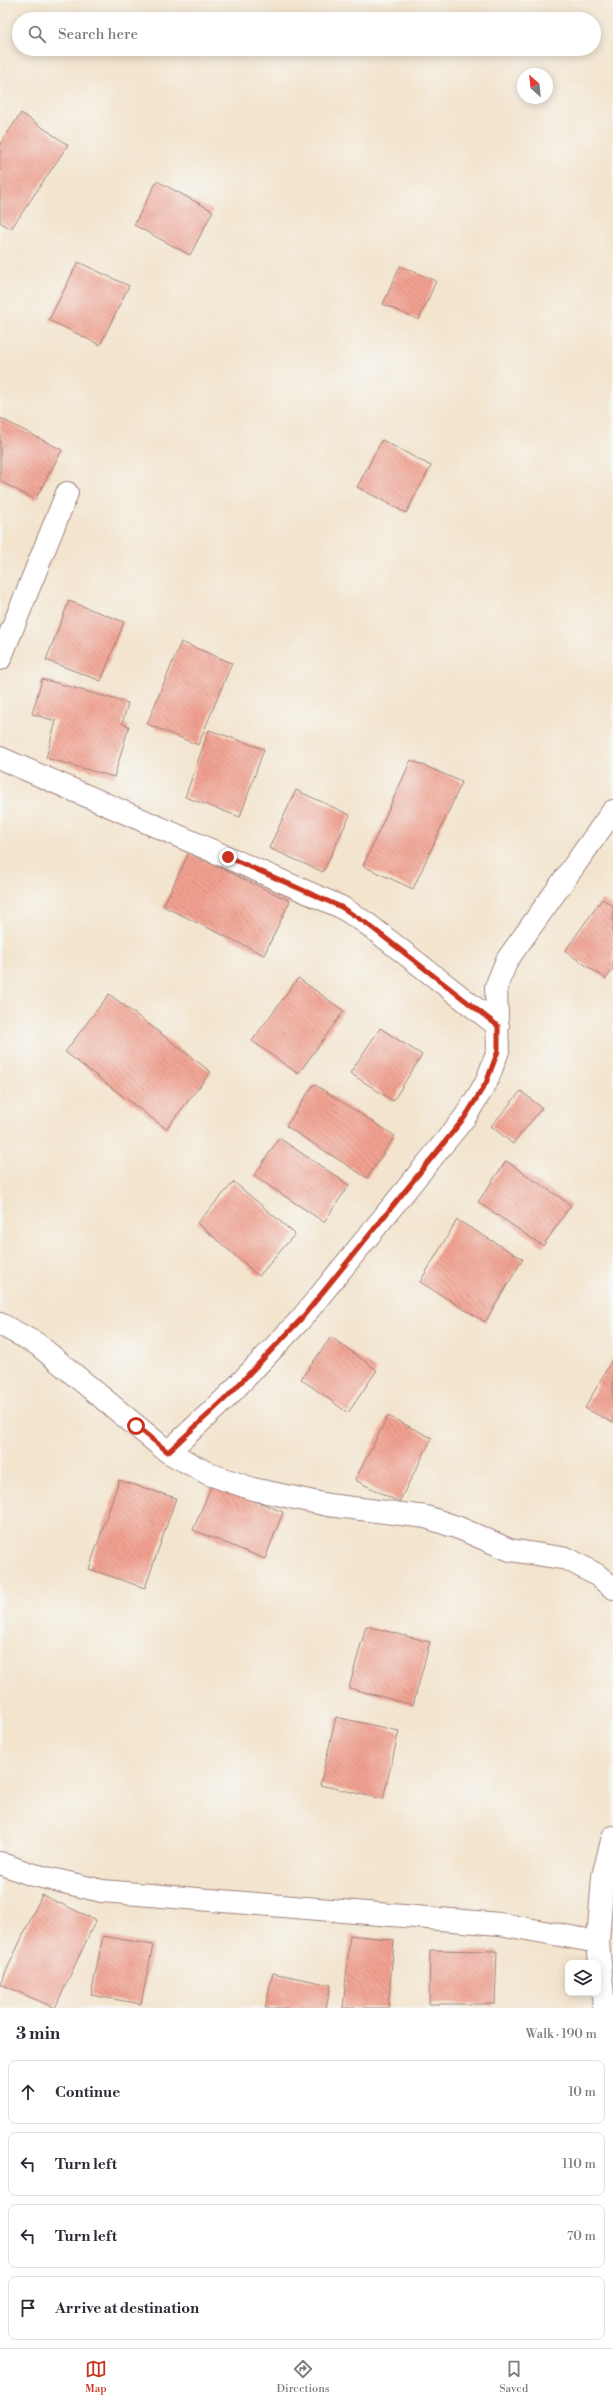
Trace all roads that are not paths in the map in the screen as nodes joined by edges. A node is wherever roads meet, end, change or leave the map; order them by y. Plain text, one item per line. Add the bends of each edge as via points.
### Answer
1 (67, 493) dead end
2 (0, 659) edge
3 (0, 758) edge
4 (613, 811) edge
5 (498, 1026) junction
6 (0, 1324) edge
7 (168, 1452) junction
8 (613, 1588) edge
9 (613, 1837) edge
10 (0, 1864) edge
11 (598, 1942) junction
12 (604, 2008) edge

1 - 2 street
3 - 5 street via 341,907 366,923
4 - 5 street via 507,960 496,987
5 - 7 street via 498,1051 486,1083 465,1117 301,1319 227,1397
6 - 7 street via 37,1344
7 - 8 street via 209,1474 253,1489 328,1505 426,1517 510,1550 568,1559
9 - 11 street via 603,1876
10 - 11 street via 102,1891 500,1924
11 - 12 street

